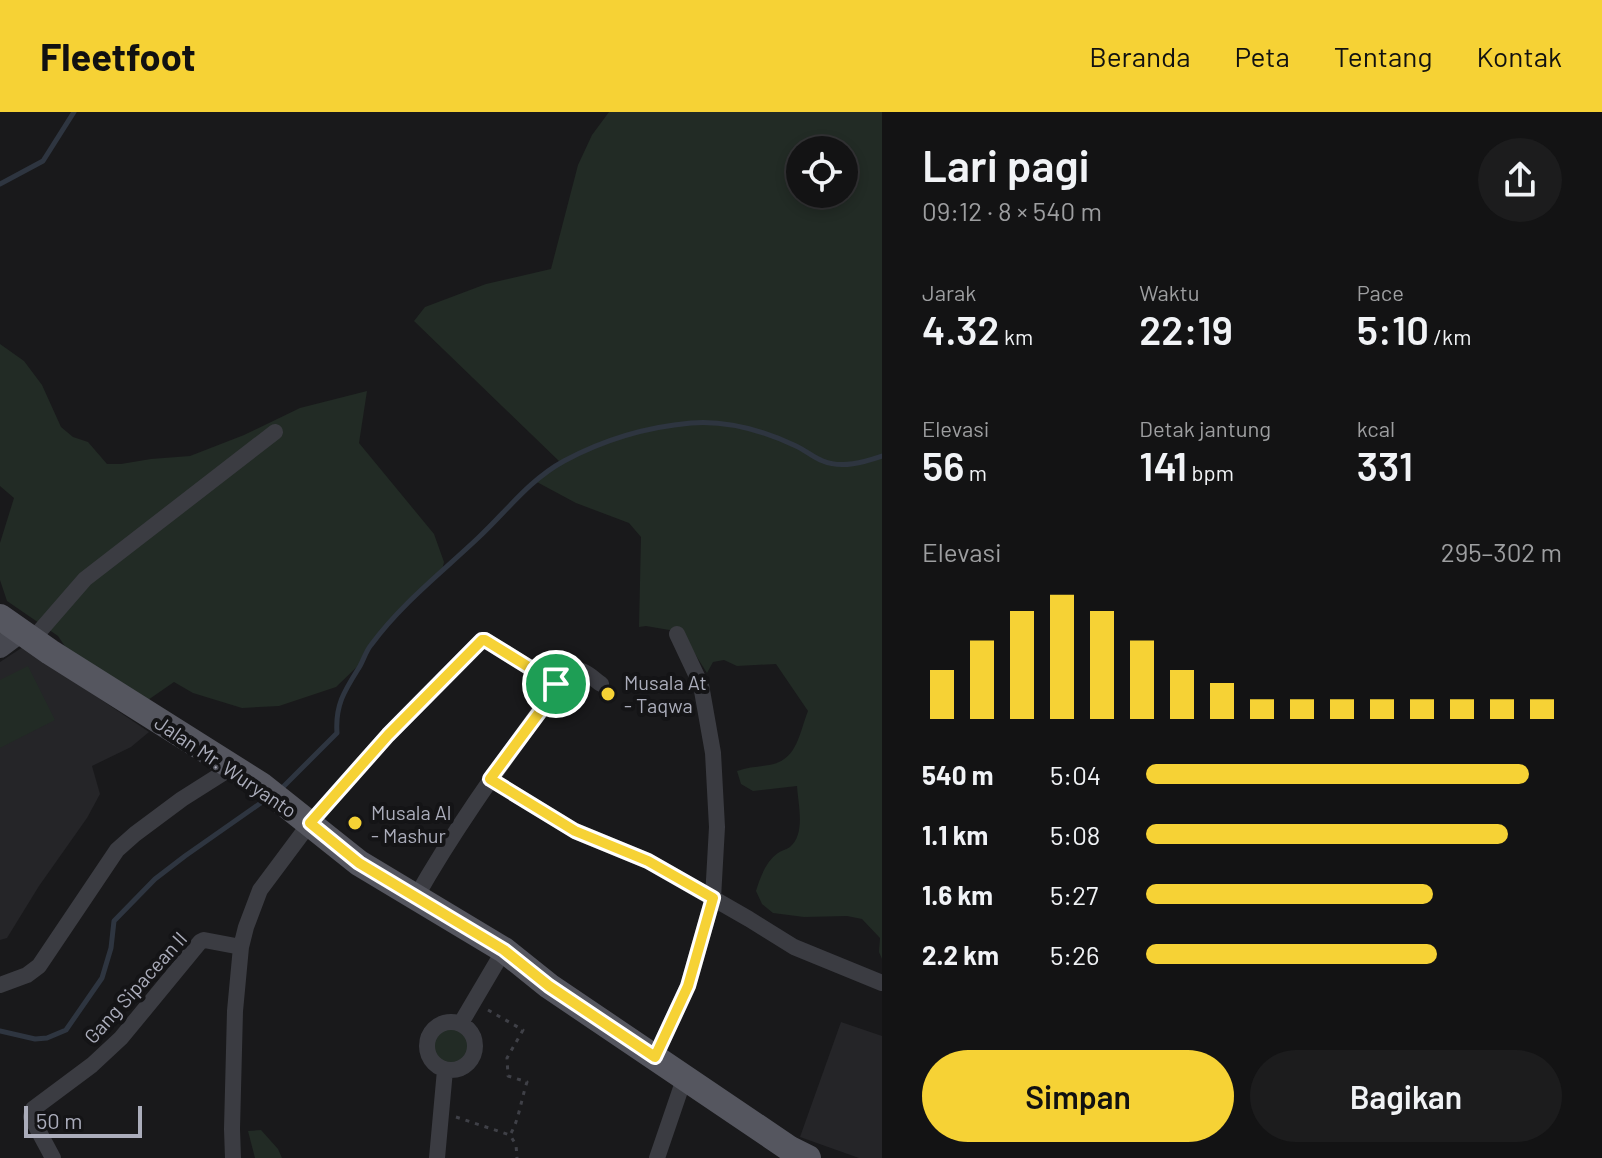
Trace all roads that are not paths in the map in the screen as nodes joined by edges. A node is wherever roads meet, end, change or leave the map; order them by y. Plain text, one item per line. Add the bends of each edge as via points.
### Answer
1 (275, 432) dead end
2 (13, 634) edge
3 (677, 634) dead end
4 (556, 684) junction
5 (601, 684) dead end
6 (231, 768) junction
7 (490, 779) junction
8 (310, 823) junction
9 (416, 897) junction
10 (713, 898) junction
11 (241, 947) junction
12 (504, 950) junction
13 (882, 983) edge
14 (0, 985) edge
15 (461, 1023) junction
16 (655, 1057) junction
17 (445, 1070) junction
18 (684, 1079) junction
19 (53, 1158) edge
20 (233, 1158) edge
21 (437, 1158) edge
22 (657, 1158) edge
23 (808, 1158) edge

1 - 2 street
2 - 6 main road, Jalan Mr. Wuryanto
3 - 10 street via 701,685 713,753
4 - 5 street via 566,672 577,670
4 - 7 street
4 - 8 street via 482,640
6 - 8 main road, Jalan Mr. Wuryanto
6 - 14 street via 117,850 39,966
7 - 9 street
7 - 10 street via 575,831 648,861
8 - 9 main road, Jalan Mr. Wuryanto via 359,863
8 - 11 street via 260,890
9 - 12 main road, Jalan Mr. Wuryanto
10 - 13 street via 794,947
10 - 16 street via 688,986
11 - 19 street, Gang Sipacean II via 200,942 121,1038 33,1109 31,1117
11 - 20 street
12 - 15 street
12 - 16 main road, Jalan Mr. Wuryanto
15 - 17 street via 475,1038 473,1058 466,1066
15 - 17 street via 445,1022 428,1038 428,1054
16 - 18 main road, Jalan Mr. Wuryanto
17 - 21 street
18 - 22 street
18 - 23 main road, Jalan Mr. Wuryanto

